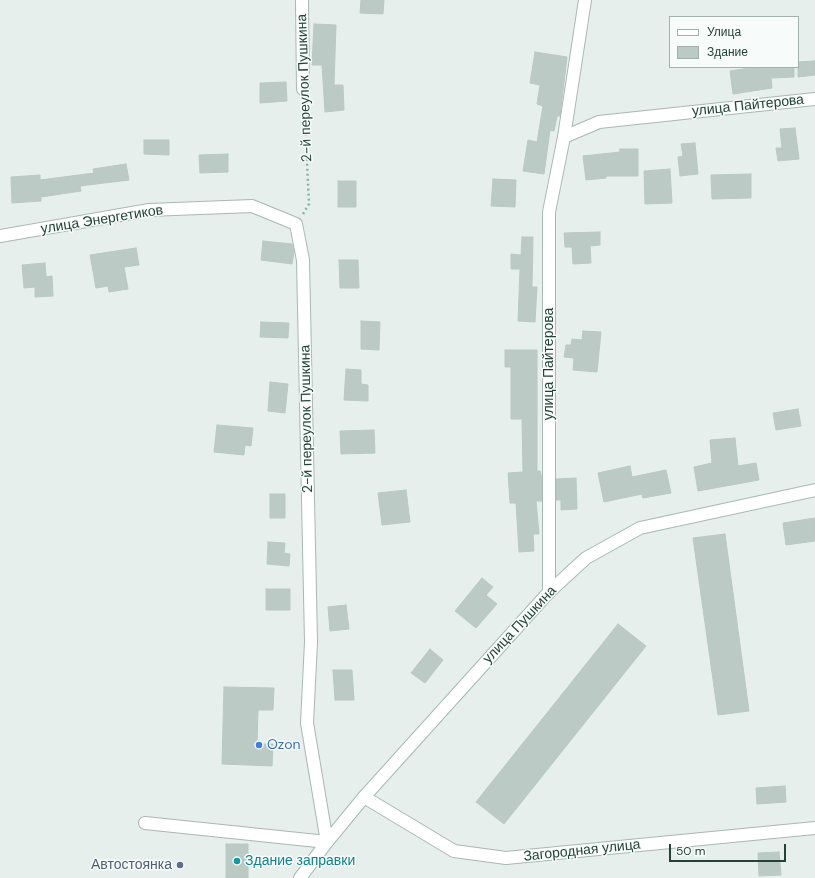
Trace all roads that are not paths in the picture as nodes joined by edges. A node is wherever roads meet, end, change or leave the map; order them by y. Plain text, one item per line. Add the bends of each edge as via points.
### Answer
1 (302, 0) edge
2 (585, 0) edge
3 (303, 89) road end
4 (815, 98) edge
5 (564, 137) junction
6 (296, 224) joint
7 (0, 236) edge
8 (815, 490) edge
9 (549, 592) junction
10 (364, 797) junction
11 (145, 823) dead end
12 (815, 828) edge
13 (327, 842) junction
14 (300, 878) edge

1 - 3 street, 2-й переулок Пушкина
2 - 5 street, улица Пайтерова
4 - 5 street, улица Пайтерова via 599,122
5 - 9 street, улица Пайтерова via 549,212
6 - 7 street, улица Энергетиков via 252,206 149,210
6 - 13 street, 2-й переулок Пушкина via 304,268 311,642 307,723
8 - 9 street, улица Пушкина via 640,528 586,558
9 - 10 street, улица Пушкина
10 - 12 street, Загородная улица via 454,851 506,858
10 - 13 street, улица Пушкина
11 - 13 street
13 - 14 street, улица Пушкина

